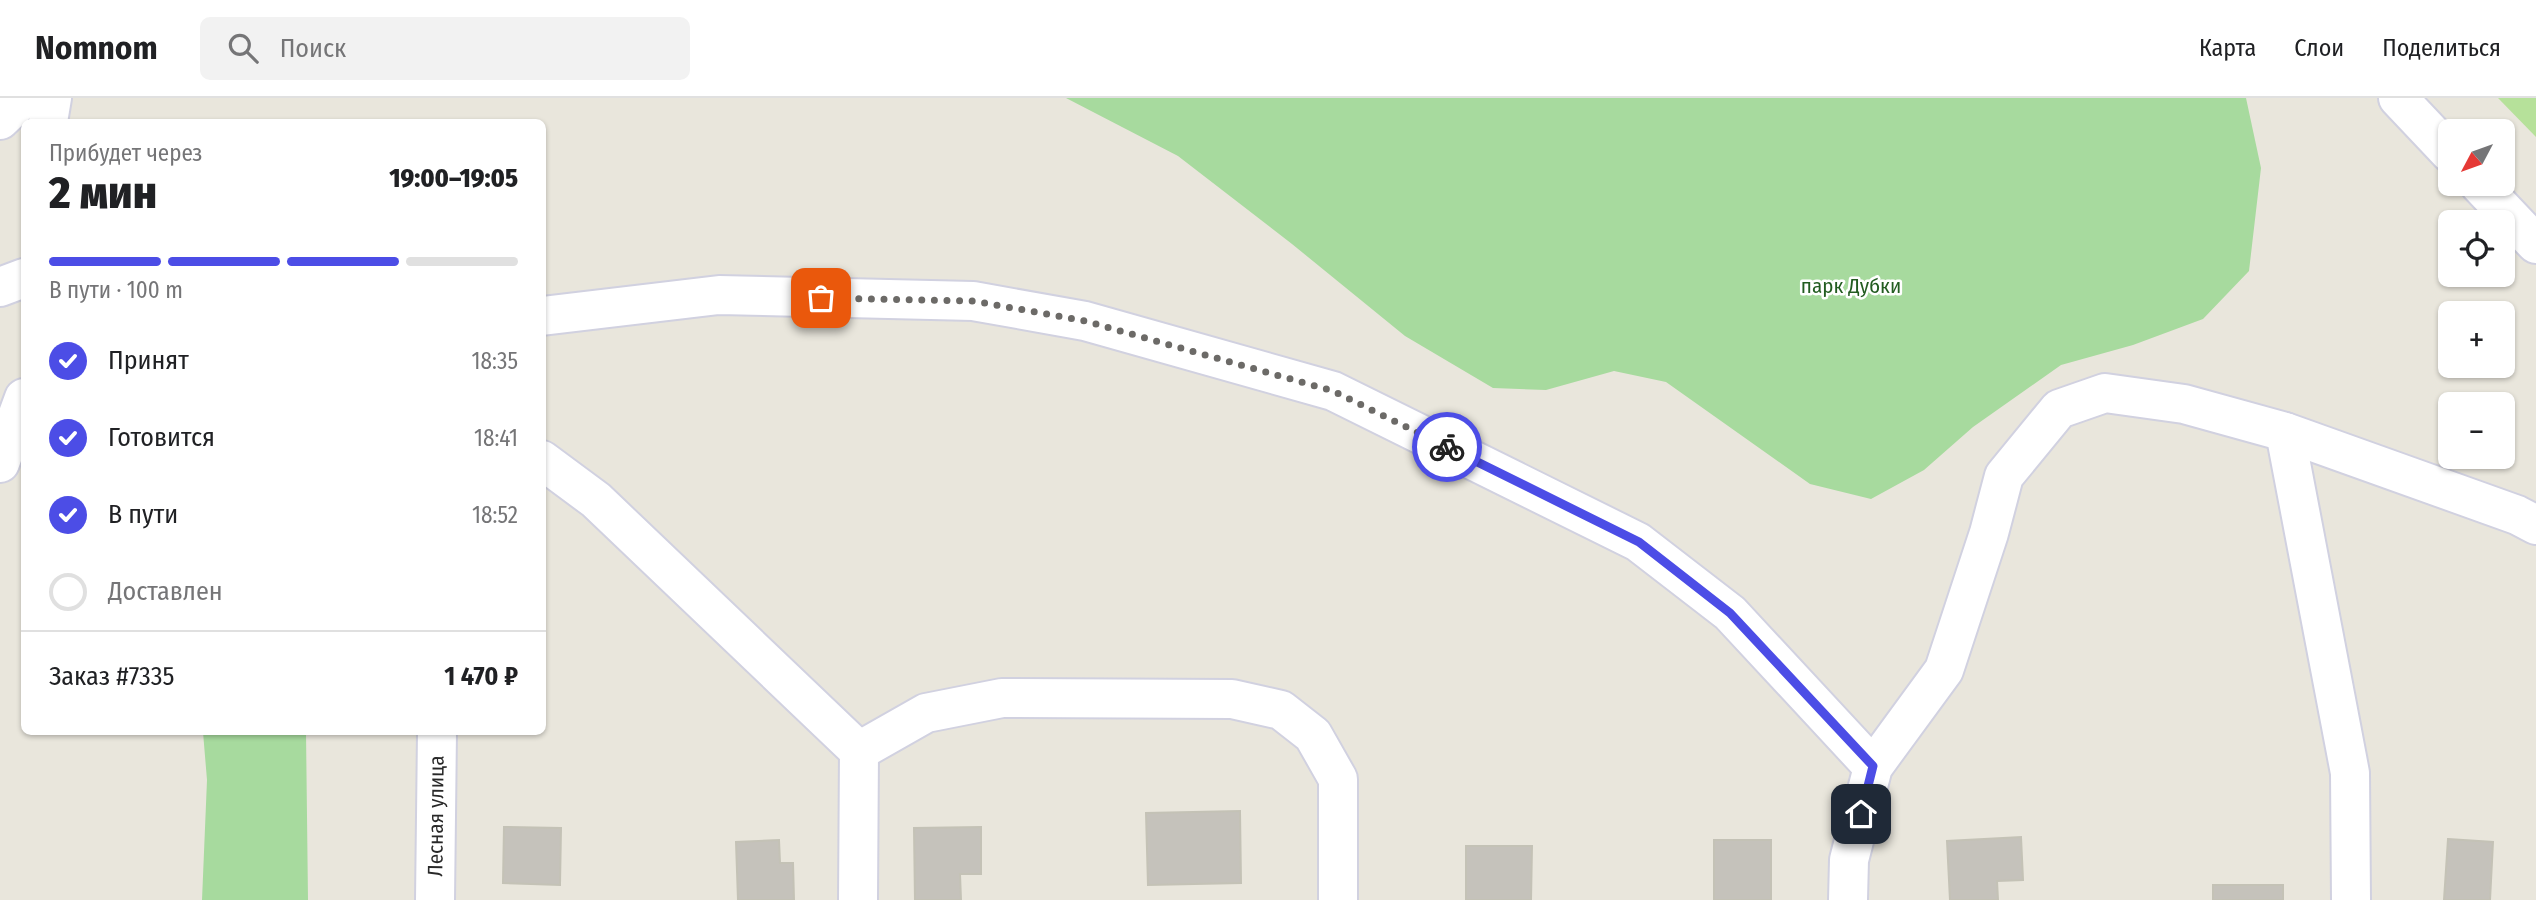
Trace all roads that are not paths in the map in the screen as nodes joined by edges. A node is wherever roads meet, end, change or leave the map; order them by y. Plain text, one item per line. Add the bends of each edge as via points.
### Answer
1 (23, 98) edge
2 (52, 98) edge
3 (2398, 98) edge
4 (48, 119) edge
5 (0, 120) edge
6 (2438, 140) edge
7 (2490, 196) edge
8 (2536, 244) edge
9 (21, 279) edge
10 (0, 287) edge
11 (546, 316) edge
12 (21, 406) edge
13 (2285, 432) junction
14 (0, 463) edge
15 (546, 463) edge
16 (2536, 525) edge
17 (437, 735) edge
18 (859, 751) junction
19 (1873, 766) junction
20 (435, 900) edge
21 (858, 900) edge
22 (1338, 900) edge
23 (1848, 900) edge
24 (2351, 900) edge

1 - 5 street
2 - 4 street
3 - 6 street
7 - 8 street
9 - 10 street
11 - 19 street via 719,295 974,301 1085,321 1333,391 1639,542 1730,613
12 - 14 street
13 - 16 street
13 - 19 street via 2184,404 2105,393 2059,409 2004,476 1944,670
13 - 24 street via 2350,773
15 - 18 street via 596,500
17 - 20 street, Лесная улица
18 - 21 street
18 - 22 street via 926,713 1002,698 1232,698 1281,710 1313,735 1338,779
19 - 23 street via 1849,860

